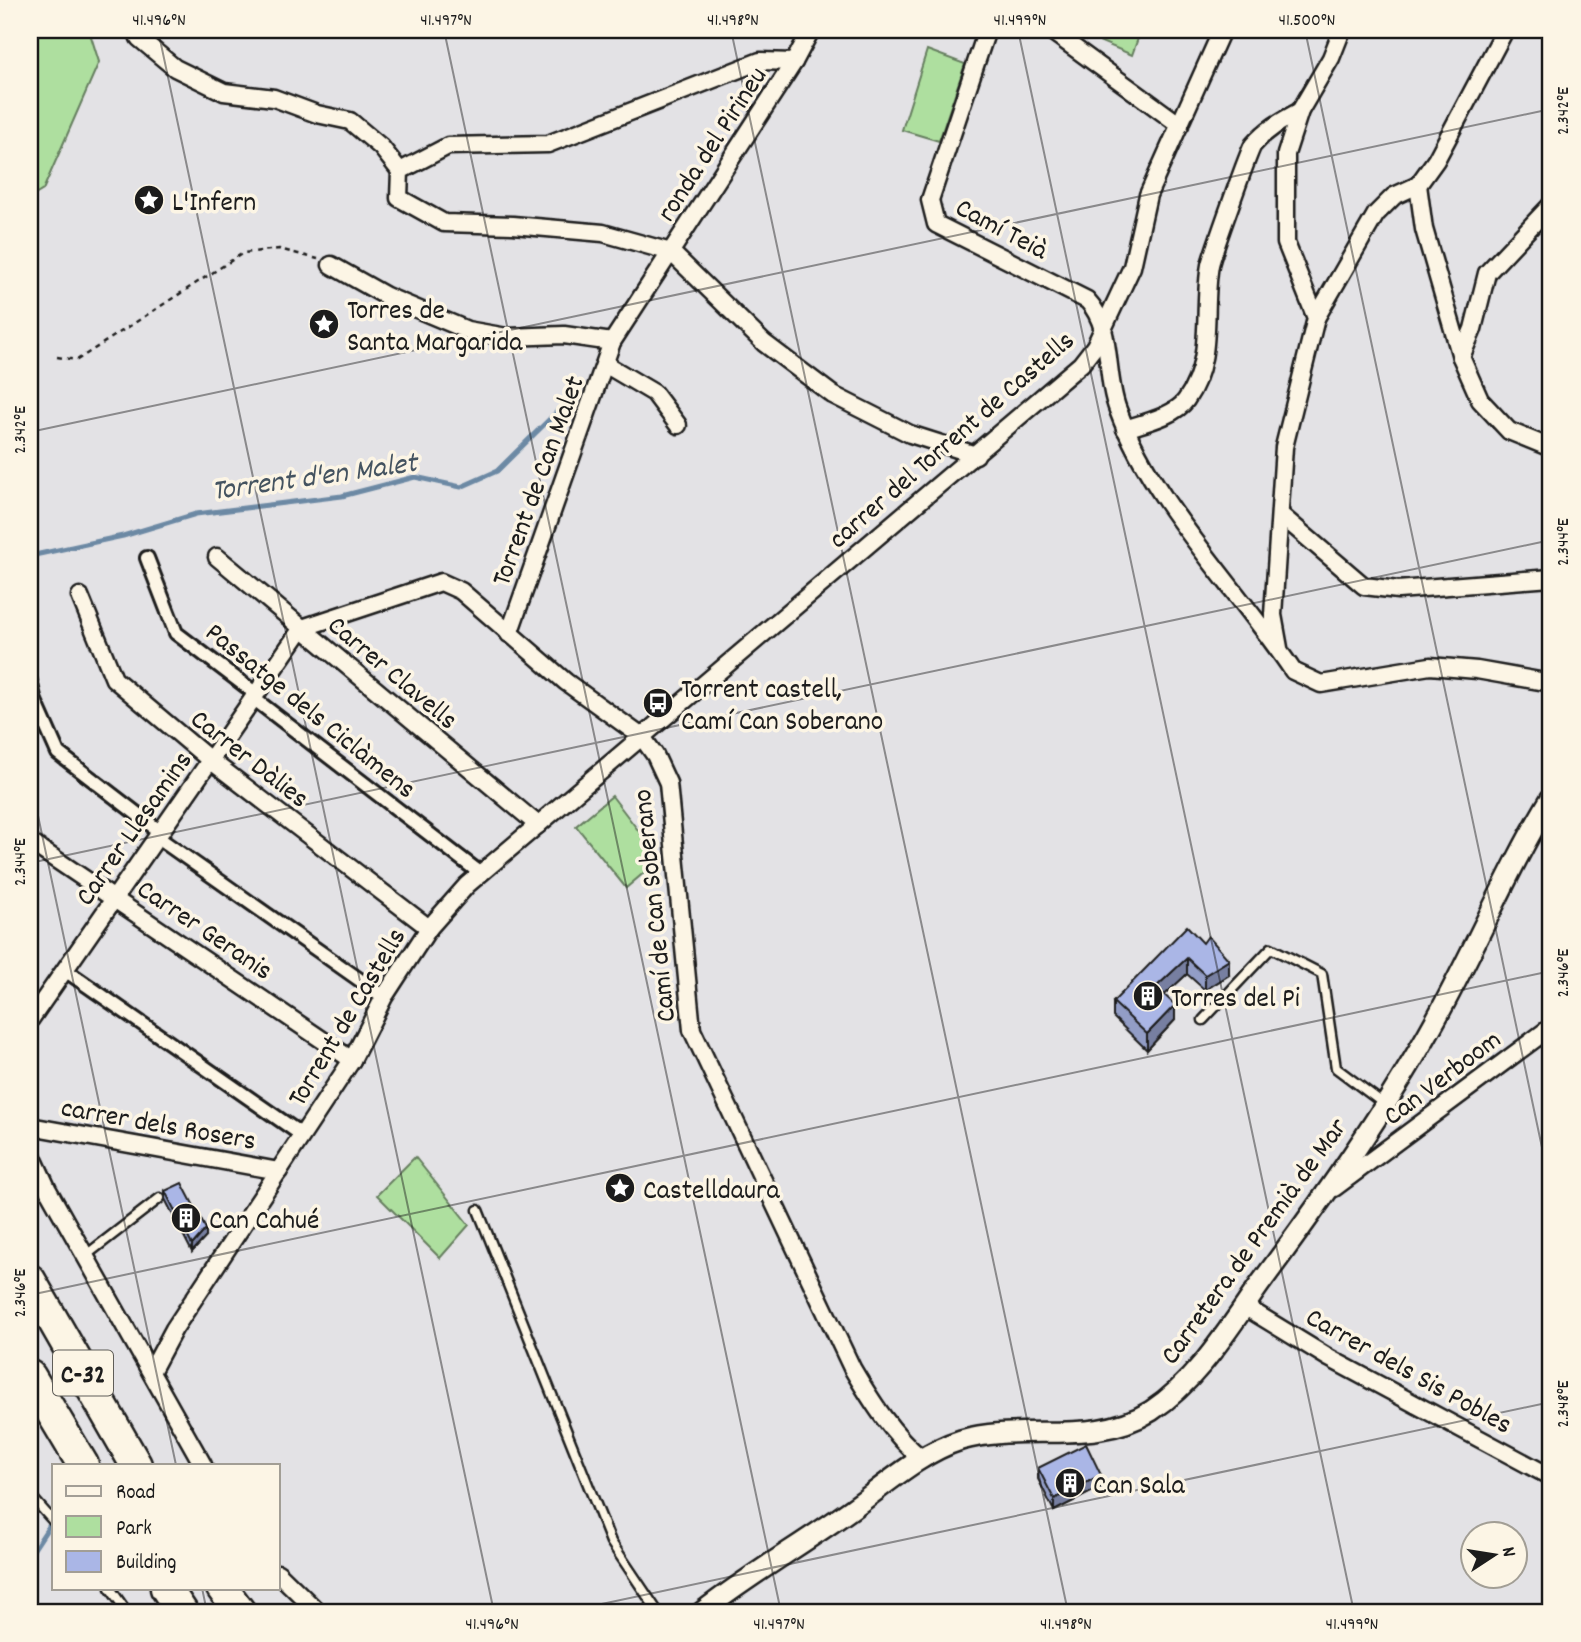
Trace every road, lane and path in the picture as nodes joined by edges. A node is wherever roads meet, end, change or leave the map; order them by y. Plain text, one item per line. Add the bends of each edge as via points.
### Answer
1 (136, 30) edge
2 (811, 30) edge
3 (987, 30) edge
4 (1050, 30) edge
5 (1222, 30) edge
6 (1342, 30) edge
7 (1505, 30) edge
8 (794, 62) junction
9 (1300, 111) junction
10 (1180, 125) junction
11 (400, 171) junction
12 (1418, 185) junction
13 (1551, 205) edge
14 (671, 252) junction
15 (331, 265) joint
16 (1316, 318) junction
17 (1104, 326) junction
18 (612, 342) junction
19 (57, 357) dead end
20 (1461, 357) junction
21 (606, 364) junction
22 (678, 425) dead end
23 (1125, 429) junction
24 (1551, 448) edge
25 (976, 455) junction
26 (1282, 516) junction
27 (217, 556) dead end
28 (147, 558) dead end
29 (1551, 578) edge
30 (80, 596) dead end
31 (302, 628) junction
32 (509, 634) junction
33 (1280, 651) junction
34 (30, 681) edge
35 (1551, 683) edge
36 (253, 698) junction
37 (642, 737) junction
38 (210, 760) junction
39 (1551, 798) edge
40 (538, 825) junction
41 (157, 837) junction
42 (30, 842) edge
43 (480, 873) junction
44 (115, 898) junction
45 (429, 928) junction
46 (65, 970) junction
47 (384, 997) junction
48 (30, 1020) edge
49 (1203, 1020) dead end
50 (1551, 1027) edge
51 (352, 1060) junction
52 (1384, 1104) junction
53 (30, 1126) edge
54 (303, 1135) junction
55 (30, 1151) edge
56 (279, 1171) junction
57 (1328, 1192) junction
58 (160, 1198) dead end
59 (478, 1210) dead end
60 (85, 1256) junction
61 (30, 1280) edge
62 (1244, 1306) junction
63 (150, 1372) junction
64 (30, 1376) edge
65 (922, 1459) junction
66 (82, 1464) edge
67 (135, 1464) edge
68 (202, 1464) edge
69 (1551, 1477) edge
70 (30, 1495) edge
71 (52, 1520) edge
72 (280, 1575) edge
73 (111, 1590) edge
74 (167, 1590) edge
75 (224, 1590) edge
76 (127, 1612) edge
77 (182, 1612) edge
78 (240, 1612) edge
79 (318, 1612) edge
80 (659, 1612) edge
81 (702, 1612) edge

1 - 11 street via 139,38 175,68 224,92 274,98 350,121 381,147
2 - 8 street, ronda del Pirineu
3 - 17 street, Camí Teià via 930,200 931,213 936,224 1087,300
4 - 10 street
5 - 10 street, carrer del Torrent de Castells
6 - 9 street
7 - 12 street
8 - 11 street, ronda del Pirineu via 760,61 548,144 448,146
8 - 14 street, ronda del Pirineu
9 - 16 street via 1286,154 1286,243
9 - 23 street via 1271,126 1251,148 1210,265 1201,370 1185,402 1157,419
10 - 17 street, carrer del Torrent de Castells via 1148,195 1132,267
11 - 14 street, ronda del Pirineu via 399,198 444,223 603,233
12 - 16 street via 1394,195 1376,214
12 - 20 street via 1424,229
13 - 20 street via 1487,273
14 - 18 street, ronda del Pirineu
14 - 25 street via 764,342 833,395 910,434
15 - 18 street via 386,296 467,330 507,337 564,335
15 - 19 path via 279,249 243,253 77,360
16 - 26 street via 1284,447
17 - 23 street via 1108,375
17 - 25 street, carrer del Torrent de Castells via 1081,363
18 - 21 street, Torrent de Can Malet
20 - 24 street via 1480,400 1509,431
21 - 22 street via 654,393
21 - 32 street, Torrent de Can Malet
23 - 33 street via 1176,514
25 - 37 street, carrer del Torrent de Castells
26 - 29 street via 1364,586 1398,590
26 - 33 street via 1273,615
27 - 31 street, Carrer Clavells
28 - 36 street, Passatge dels Ciclàmens via 176,633 251,690
30 - 38 street, Carrer Dàlies via 114,679
31 - 32 street, Camí de Can Soberano via 441,582 461,591
31 - 36 street, Carrer Llesamins
31 - 40 street, Carrer Clavells
32 - 37 street, Camí de Can Soberano
33 - 35 street via 1293,671 1321,684 1430,666
34 - 41 street via 58,753 154,827
36 - 38 street, Carrer Llesamins
36 - 43 street, Passatge dels Ciclàmens
37 - 40 street, Torrent de Castells
37 - 65 street, Camí de Can Soberano via 668,783 692,1030 852,1368 878,1411
38 - 41 street, Carrer Llesamins
38 - 45 street, Carrer Dàlies
39 - 52 street, Carretera de Premià de Mar via 1435,1021
40 - 43 street, Torrent de Castells
41 - 44 street, Carrer Llesamins
41 - 47 street
42 - 44 street, Carrer Geranis
43 - 45 street, Torrent de Castells
44 - 46 street, Carrer Llesamins
44 - 51 street, Carrer Geranis
45 - 47 street, Torrent de Castells
46 - 48 street, Carrer Llesamins
46 - 54 street
47 - 51 street, Torrent de Castells
49 - 52 lane via 1271,948 1322,974 1336,1068
50 - 57 street, Can Verboom
51 - 54 street, Torrent de Castells
52 - 57 street, Carretera de Premià de Mar
53 - 56 street, carrer dels Rosers
54 - 56 street, Torrent de Castells
55 - 60 street
56 - 63 street, Torrent de Castells
57 - 62 street, Carretera de Premià de Mar
58 - 60 lane
59 - 80 lane via 611,1542
60 - 63 street
61 - 67 highway, C-32
62 - 65 street, Carretera de Premià de Mar via 1202,1363 1171,1395 1132,1421 1102,1429 961,1440
62 - 69 street, Carrer dels Sis Pobles via 1329,1358
63 - 68 street
64 - 66 highway, C-32
65 - 81 street, Carretera de Premià de Mar
70 - 71 lane
72 - 79 street
73 - 76 lane
74 - 77 highway
75 - 78 highway

